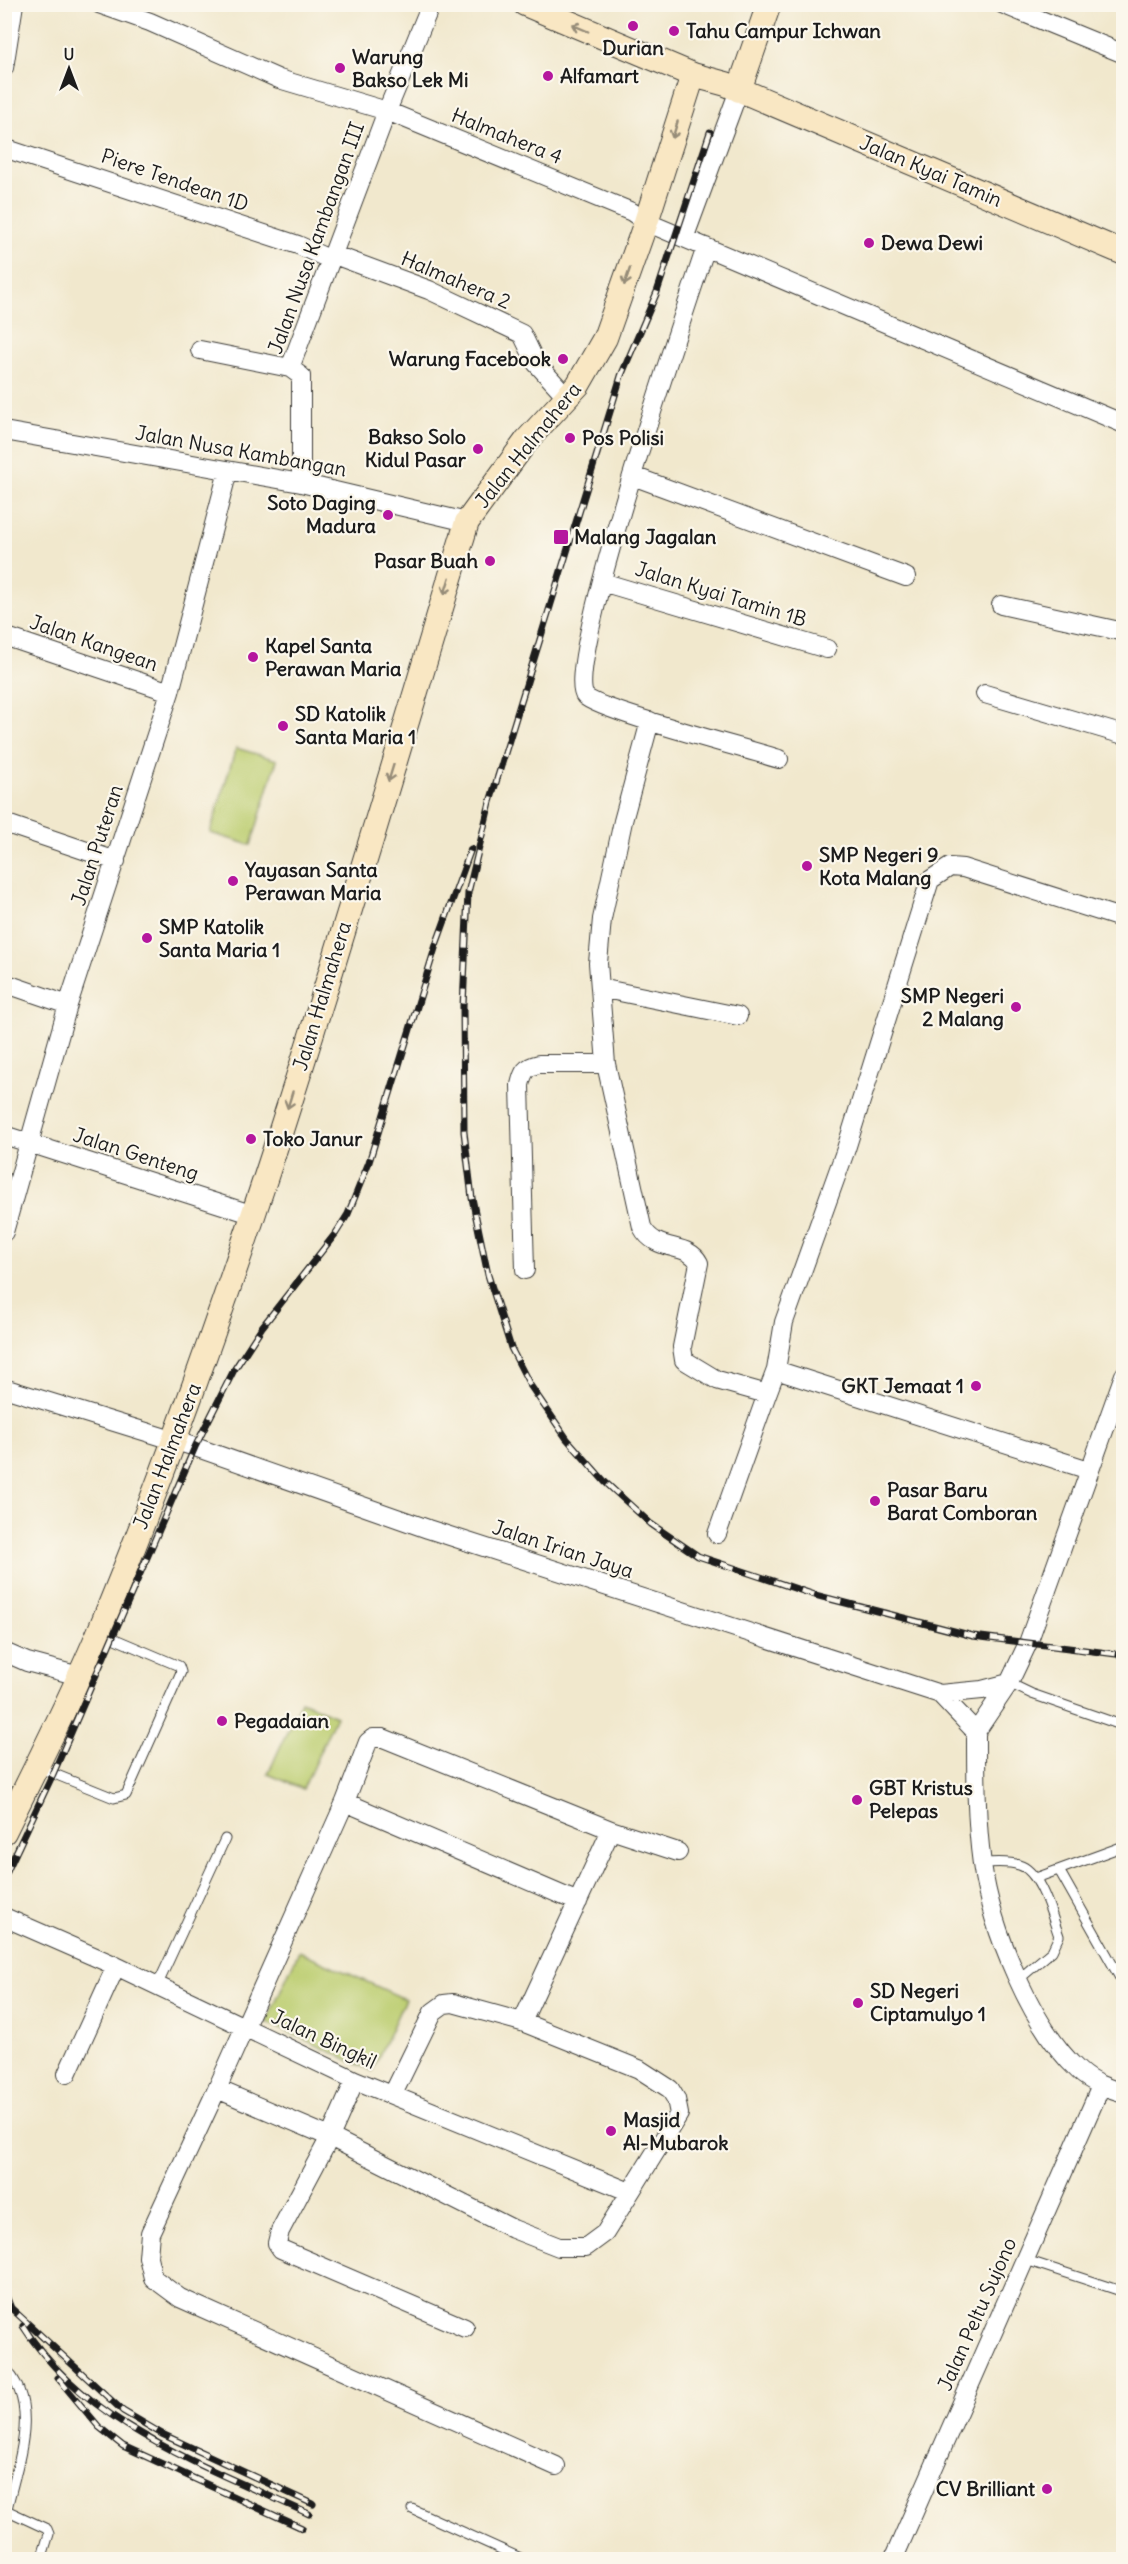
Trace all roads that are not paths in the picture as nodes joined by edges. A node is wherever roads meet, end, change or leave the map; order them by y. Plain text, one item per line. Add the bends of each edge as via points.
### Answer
1 (14, 4) edge
2 (99, 4) edge
3 (431, 4) edge
4 (525, 4) edge
5 (770, 4) edge
6 (1002, 4) edge
7 (1124, 54) edge
8 (4, 68) edge
9 (693, 75) junction
10 (739, 90) junction
11 (387, 111) junction
12 (4, 148) edge
13 (646, 222) junction
14 (685, 236) junction
15 (706, 247) junction
16 (1124, 253) edge
17 (330, 256) junction
18 (200, 350) dead end
19 (290, 368) junction
20 (567, 398) junction
21 (1124, 424) edge
22 (4, 431) edge
23 (228, 471) junction
24 (633, 476) junction
25 (301, 483) junction
26 (467, 522) junction
27 (906, 577) dead end
28 (602, 582) junction
29 (1001, 605) dead end
30 (1124, 632) edge
31 (4, 636) edge
32 (827, 649) dead end
33 (170, 692) junction
34 (986, 694) dead end
35 (650, 721) junction
36 (1124, 735) edge
37 (779, 759) dead end
38 (4, 823) edge
39 (116, 861) junction
40 (1124, 919) edge
41 (4, 983) edge
42 (600, 988) junction
43 (68, 1005) junction
44 (738, 1016) dead end
45 (606, 1064) junction
46 (4, 1135) edge
47 (29, 1143) junction
48 (254, 1215) junction
49 (4, 1232) edge
50 (525, 1270) dead end
51 (776, 1370) junction
52 (1124, 1375) edge
53 (4, 1388) edge
54 (767, 1394) junction
55 (174, 1441) junction
56 (1089, 1470) junction
57 (717, 1534) dead end
58 (99, 1631) junction
59 (4, 1652) edge
60 (79, 1676) junction
61 (1009, 1683) junction
62 (940, 1694) junction
63 (1124, 1726) edge
64 (976, 1732) junction
65 (36, 1766) junction
66 (345, 1802) junction
67 (612, 1830) junction
68 (4, 1832) edge
69 (225, 1839) dead end
70 (1124, 1846) edge
71 (678, 1852) dead end
72 (982, 1863) junction
73 (1059, 1870) junction
74 (1036, 1878) junction
75 (578, 1902) junction
76 (4, 1917) edge
77 (116, 1966) junction
78 (1019, 1979) junction
79 (1124, 1985) edge
80 (157, 1986) junction
81 (522, 2022) junction
82 (246, 2028) junction
83 (67, 2074) dead end
84 (355, 2080) junction
85 (1101, 2086) junction
86 (218, 2089) junction
87 (1124, 2093) edge
88 (393, 2094) junction
89 (330, 2137) junction
90 (630, 2192) junction
91 (1026, 2260) junction
92 (1124, 2292) edge
93 (465, 2328) dead end
94 (4, 2367) edge
95 (555, 2466) dead end
96 (6, 2509) edge
97 (412, 2510) dead end
98 (41, 2559) edge
99 (525, 2559) edge
100 (893, 2559) edge

1 - 8 street
2 - 11 street, Halmahera 4 via 279,79
3 - 11 street, Jalan Nusa Kambangan III
9 -> 4 street, Jalan Kyai Tamin
5 - 10 street
6 - 7 street
9 - 10 street, Jalan Kyai Tamin
9 -> 13 street, Jalan Halmahera
10 - 14 street
10 - 16 street, Jalan Kyai Tamin
11 - 13 street, Halmahera 4 via 632,212
11 - 17 street, Jalan Nusa Kambangan III
12 - 17 street, Piere Tendean 1D
13 - 14 street, Halmahera 4
13 -> 20 street, Jalan Halmahera via 605,338
14 - 15 street, Halmahera 4
15 - 21 street, Halmahera 4
15 - 24 street
17 - 19 street, Jalan Nusa Kambangan III
17 - 20 street, Halmahera 2 via 429,290 522,334 536,363
18 - 19 street
19 - 25 street, Jalan Nusa Kambangan III via 303,380
20 - 26 street, Jalan Halmahera via 527,440
22 - 23 street, Jalan Nusa Kambangan
23 - 25 street, Jalan Nusa Kambangan
23 - 33 street, Jalan Puteran
24 - 27 street
24 - 28 street
25 - 26 street, Jalan Nusa Kambangan
26 -> 48 street, Jalan Halmahera
28 - 32 street, Jalan Kyai Tamin 1B
28 - 35 street via 581,667 580,687 588,699
29 - 30 street
31 - 33 street, Jalan Kangean
33 - 39 street, Jalan Puteran
34 - 36 street
35 - 37 street
35 - 42 street via 602,919
38 - 39 street
39 - 43 street, Jalan Puteran
40 - 51 street via 972,869 950,867 930,880 846,1149 784,1322
41 - 43 street
42 - 44 street
42 - 45 street
43 - 47 street, Jalan Puteran
45 - 50 street via 539,1064 523,1072 520,1085
45 - 54 street via 642,1227 647,1237 658,1244 687,1251 699,1263 682,1347 684,1360 717,1380
46 - 47 street, Jalan Genteng
47 - 48 street, Jalan Genteng
47 - 49 street, Jalan Puteran
48 - 55 street, Jalan Halmahera
51 - 54 street
51 - 56 street
52 - 56 street
53 - 55 street, Jalan Irian Jaya
54 - 57 street
55 - 58 street, Jalan Halmahera
55 - 62 street, Jalan Irian Jaya via 428,1529
56 - 61 street via 1028,1644
58 - 60 street, Jalan Halmahera
58 - 65 lane via 179,1666 181,1672 126,1795 114,1798
59 - 60 street
60 - 65 street, Jalan Halmahera
61 - 62 street, Jalan Irian Jaya
61 - 63 lane
61 - 64 street
62 - 64 street, Jalan Irian Jaya
64 - 72 street
65 - 68 street, Jalan Halmahera
66 - 67 street via 368,1742 378,1737
66 - 75 street
66 - 82 street
67 - 71 street
67 - 75 street
69 - 80 lane
70 - 73 lane
72 - 74 lane via 1020,1865
72 - 78 street via 996,1924
73 - 74 lane
73 - 79 lane
74 - 78 lane via 1059,1936 1052,1951
75 - 81 street
76 - 77 street, Jalan Bingkil
77 - 80 street, Jalan Bingkil
77 - 83 street
78 - 85 street via 1047,2032 1079,2071
80 - 82 street, Jalan Bingkil
81 - 88 street via 453,2003 437,2007
81 - 90 street via 639,2069 670,2089 676,2098 679,2114
82 - 84 street, Jalan Bingkil
82 - 86 street
84 - 88 street, Jalan Bingkil
84 - 89 street
85 - 87 street
85 - 91 street, Jalan Peltu Sujono
86 - 89 street
86 - 95 street via 150,2233 148,2257 153,2278 180,2298
88 - 90 street, Jalan Bingkil
89 - 90 street via 513,2229 559,2247 586,2247 596,2242
89 - 93 street via 277,2237 281,2249
91 - 92 lane
91 - 100 street, Jalan Peltu Sujono
94 - 96 lane via 23,2392 26,2416
96 - 98 lane via 47,2529
97 - 99 lane

